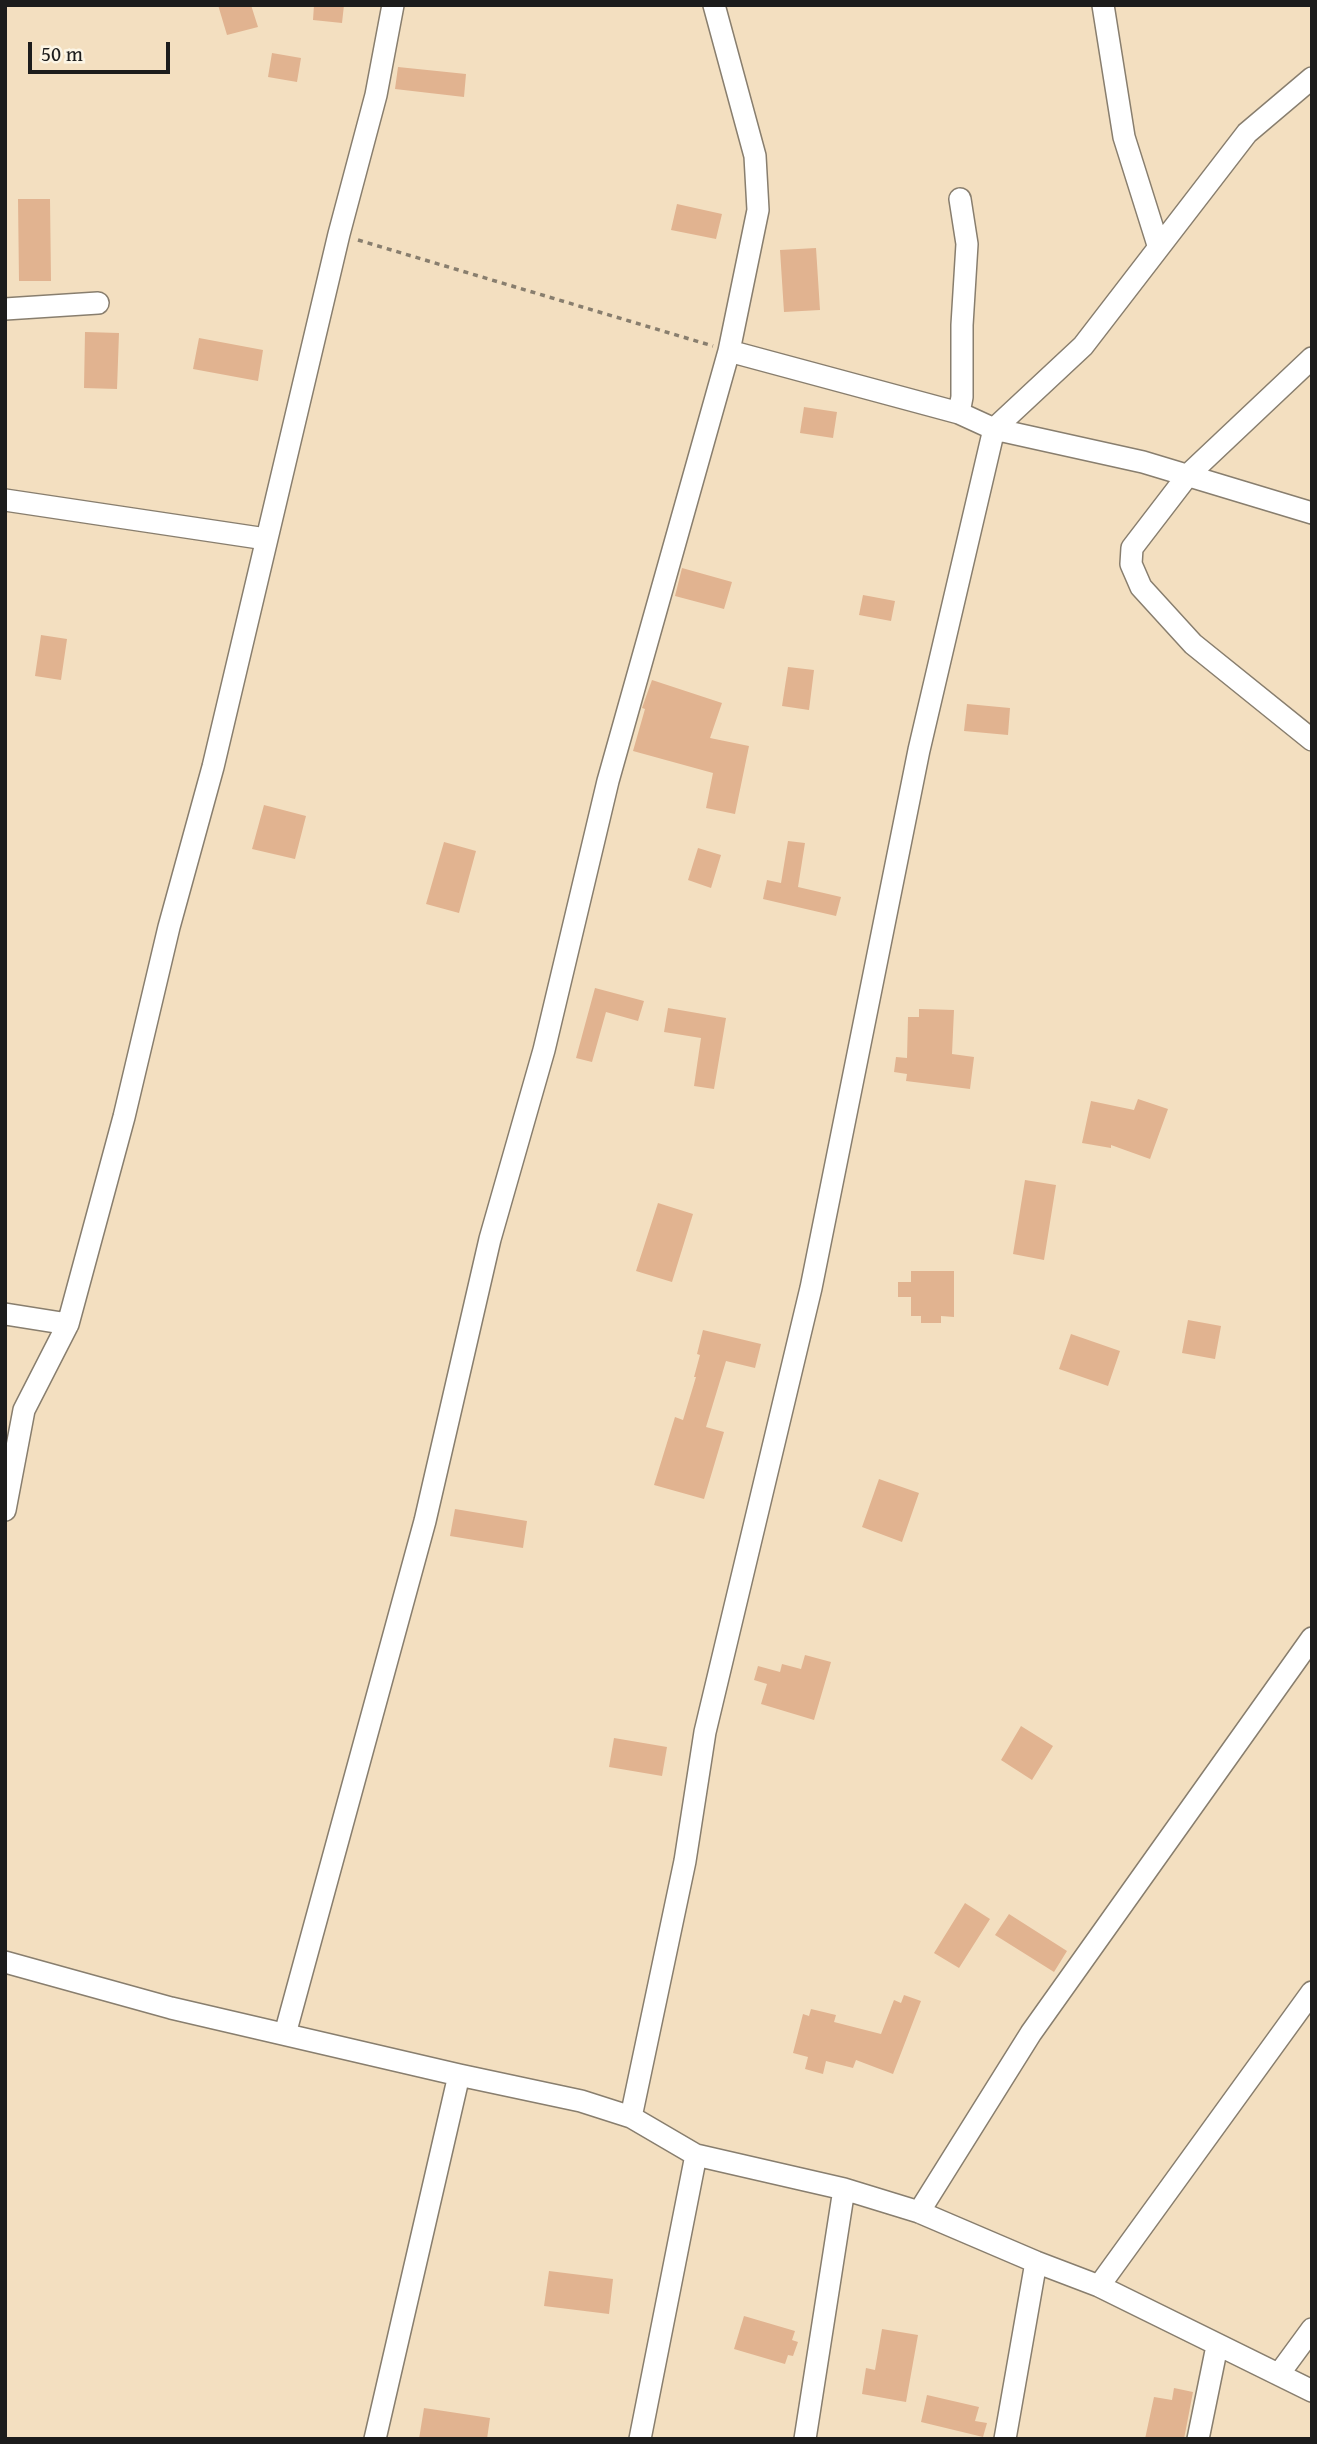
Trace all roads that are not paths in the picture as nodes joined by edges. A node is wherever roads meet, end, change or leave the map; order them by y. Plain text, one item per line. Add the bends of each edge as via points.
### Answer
1 (393, 5) edge
2 (714, 5) edge
3 (1102, 5) edge
4 (1312, 78) edge
5 (960, 199) dead end
6 (1158, 245) junction
7 (98, 303) dead end
8 (5, 309) edge
9 (729, 351) junction
10 (1312, 358) edge
11 (960, 413) junction
12 (994, 429) junction
13 (1188, 475) junction
14 (5, 500) edge
15 (1312, 513) edge
16 (266, 538) junction
17 (1312, 740) edge
18 (5, 1314) edge
19 (68, 1324) junction
20 (5, 1510) edge
21 (1312, 1638) edge
22 (5, 1962) edge
23 (1312, 1992) edge
24 (285, 2034) junction
25 (459, 2075) junction
26 (631, 2117) junction
27 (696, 2155) junction
28 (844, 2189) junction
29 (919, 2212) junction
30 (1036, 2262) junction
31 (1099, 2286) junction
32 (1312, 2329) edge
33 (1217, 2346) junction
34 (1279, 2374) junction
35 (1312, 2391) edge
36 (375, 2439) edge
37 (640, 2439) edge
38 (805, 2439) edge
39 (1005, 2439) edge
40 (1198, 2439) edge

1 - 16 street via 376,95
2 - 9 street via 755,156 758,210
3 - 6 street via 1124,137
4 - 6 street via 1247,133
5 - 11 street via 967,244
6 - 12 street via 1083,346
7 - 8 street
9 - 11 street
9 - 24 street via 608,781 544,1050 490,1240 425,1521
10 - 13 street
11 - 12 street
12 - 13 street
12 - 26 street via 919,750 811,1288 705,1732 685,1861
13 - 15 street
13 - 17 street via 1132,548 1131,564 1141,587 1193,644
14 - 16 street
16 - 19 street via 213,767
18 - 19 street
19 - 20 street via 24,1410
21 - 29 street via 1031,2033
22 - 24 street
23 - 31 street
24 - 25 street
25 - 26 street via 581,2101
25 - 36 street
26 - 27 street
27 - 28 street
27 - 37 street
28 - 29 street
28 - 38 street
29 - 30 street
30 - 31 street
30 - 39 street
31 - 33 street
32 - 34 street
33 - 34 street
33 - 40 street
34 - 35 street

